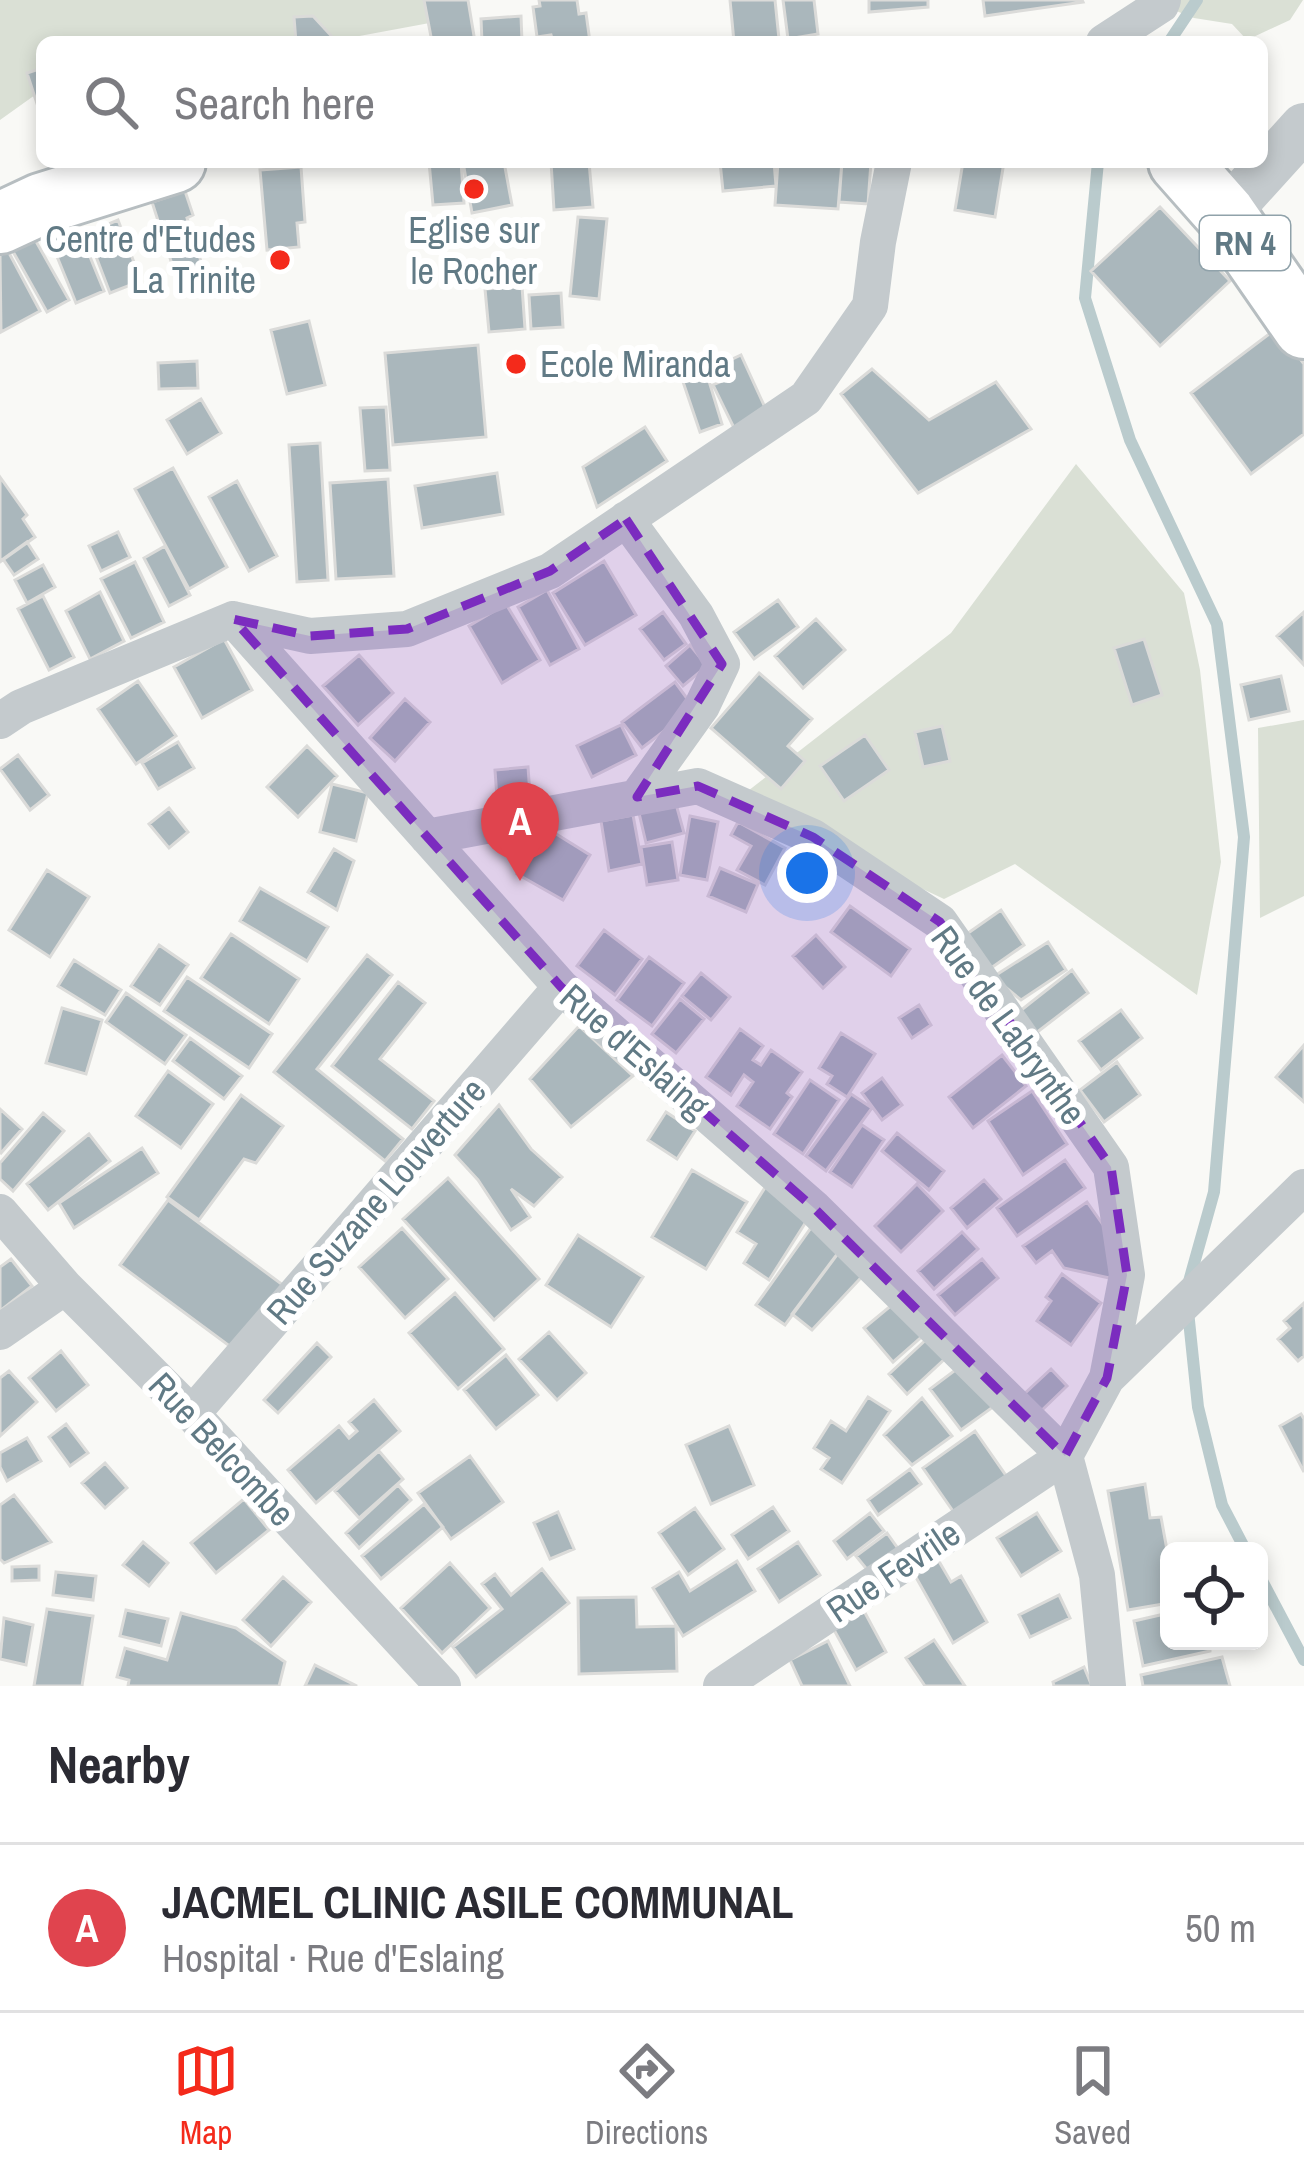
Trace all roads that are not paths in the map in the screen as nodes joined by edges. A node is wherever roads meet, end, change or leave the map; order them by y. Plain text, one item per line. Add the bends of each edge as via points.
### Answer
1 (1163, 0) edge
2 (1113, 36) edge
3 (1304, 127) edge
4 (1268, 167) edge
5 (156, 168) edge
6 (893, 168) edge
7 (1184, 168) edge
8 (1267, 168) edge
9 (1225, 214) junction
10 (0, 223) edge
11 (1304, 328) edge
12 (626, 519) junction
13 (233, 619) junction
14 (0, 721) edge
15 (637, 797) junction
16 (427, 837) junction
17 (561, 987) junction
18 (1304, 1187) edge
19 (0, 1213) edge
20 (65, 1287) junction
21 (0, 1332) edge
22 (1120, 1365) junction
23 (192, 1414) junction
24 (1065, 1456) junction
25 (443, 1686) edge
26 (721, 1686) edge
27 (1108, 1686) edge

1 - 2 street
3 - 4 street
5 - 10 main road
6 - 12 street via 870,306 806,398
7 - 9 main road, RN 4
8 - 9 street
9 - 11 main road, RN 4
12 - 13 street via 550,571 407,629 310,636
12 - 15 street via 722,664
13 - 14 street
13 - 16 street, Rue d'Eslaing
15 - 16 street, Rue de Labrynthe
15 - 22 street, Rue de Labrynthe via 698,785 813,837 940,922 1112,1167 1127,1275
16 - 17 street, Rue d'Eslaing
17 - 23 street, Rue Suzane Louverture
17 - 24 street, Rue d'Eslaing via 814,1208
18 - 22 street
19 - 20 street, Rue Belcombe
20 - 21 street
20 - 23 street, Rue Belcombe
22 - 24 street
23 - 25 street, Rue Belcombe
24 - 26 street, Rue Fevrile
24 - 27 street via 1097,1575

